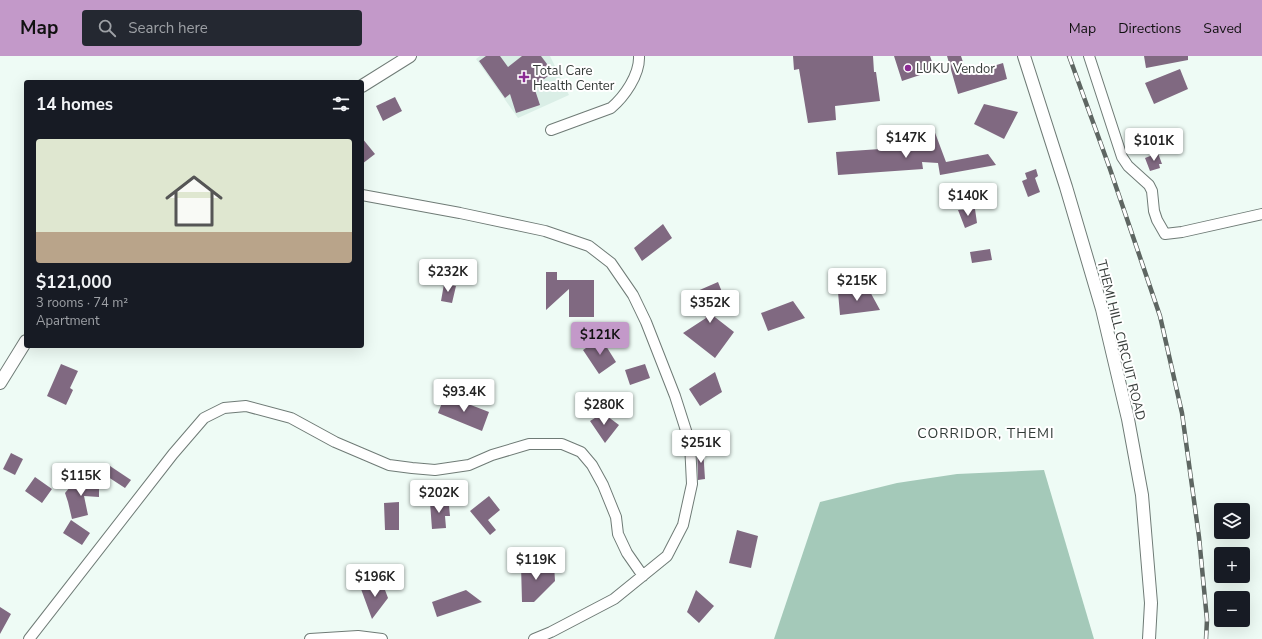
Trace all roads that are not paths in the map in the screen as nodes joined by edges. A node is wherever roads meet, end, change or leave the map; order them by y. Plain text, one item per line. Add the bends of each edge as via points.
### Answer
1 (639, 56) edge
2 (1024, 56) edge
3 (1089, 56) edge
4 (408, 57) edge
5 (364, 85) edge
6 (551, 130) dead end
7 (364, 195) edge
8 (1262, 214) edge
9 (24, 344) edge
10 (0, 384) edge
11 (643, 576) junction
12 (29, 639) edge
13 (310, 639) edge
14 (382, 639) edge
15 (534, 639) edge
16 (1149, 639) edge

1 - 6 street via 631,82 614,105
2 - 16 street, THEMI HILL CIRCUIT ROAD via 1102,309 1128,419 1142,495 1151,603
3 - 8 street via 1122,157 1149,185 1154,211 1165,234
4 - 5 street
7 - 11 street via 545,231 589,246 611,263 633,295 646,322 690,443 692,484 683,525 667,556
9 - 10 street
11 - 12 street via 618,534 616,517 604,485 592,465 581,452 562,444 529,444 469,465 435,470 412,468 389,465 335,442 291,418 246,406 224,408 204,418 172,454
11 - 15 street via 614,599
13 - 14 street via 358,636

